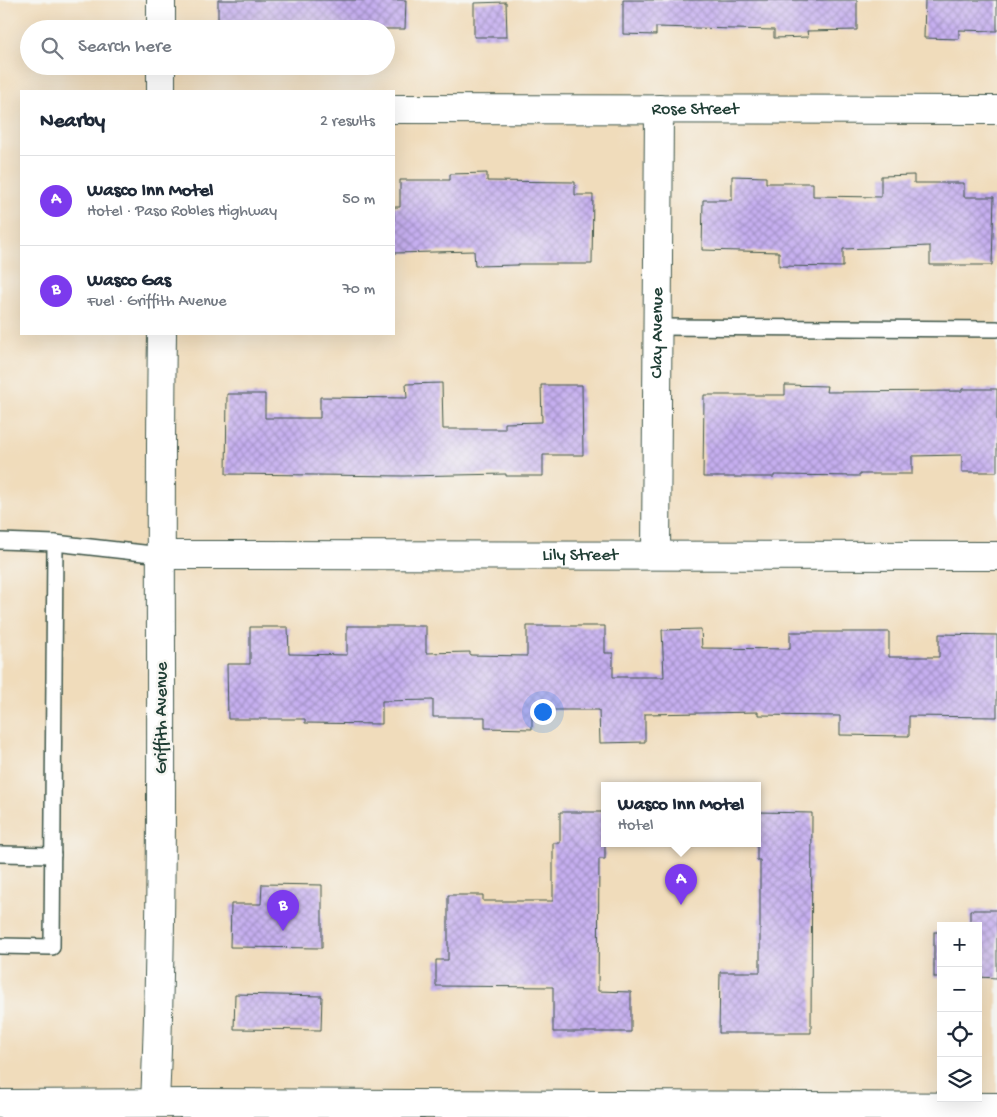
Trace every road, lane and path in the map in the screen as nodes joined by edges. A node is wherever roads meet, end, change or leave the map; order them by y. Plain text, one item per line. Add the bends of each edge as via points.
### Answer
1 (161, 0) edge
2 (161, 20) edge
3 (161, 75) edge
4 (161, 90) edge
5 (395, 109) edge
6 (660, 109) junction
7 (997, 110) edge
8 (658, 328) junction
9 (997, 329) edge
10 (162, 335) edge
11 (0, 541) edge
12 (55, 543) junction
13 (161, 555) junction
14 (656, 555) junction
15 (997, 556) edge
16 (0, 854) edge
17 (53, 855) junction
18 (0, 946) edge
19 (155, 1103) junction
20 (0, 1104) edge
21 (997, 1107) edge

1 - 2 main road
3 - 4 main road
5 - 6 main road, Rose Street
6 - 7 main road, Rose Street
6 - 8 main road, Clay Avenue
8 - 9 lane
8 - 14 main road, Clay Avenue
10 - 13 main road, Griffith Avenue
11 - 12 lane
12 - 13 lane
12 - 17 lane
13 - 14 main road, Lily Street
13 - 19 main road, Griffith Avenue via 162,783
14 - 15 main road, Lily Street
16 - 17 lane
17 - 18 lane via 52,946
19 - 20 main road
19 - 21 main road

